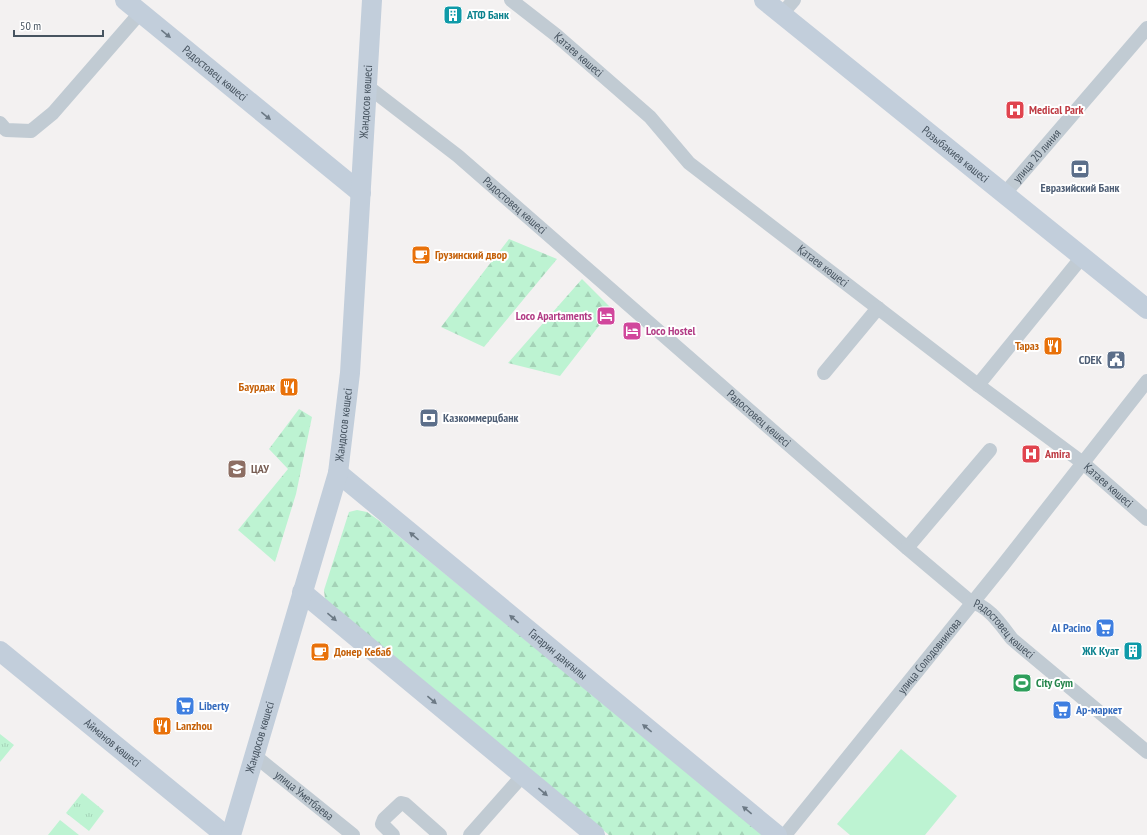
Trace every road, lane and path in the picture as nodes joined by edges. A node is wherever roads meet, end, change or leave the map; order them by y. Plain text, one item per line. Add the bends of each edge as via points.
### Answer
1 (125, 0) edge
2 (372, 0) edge
3 (511, 0) edge
4 (764, 0) edge
5 (788, 7) edge
6 (140, 13) junction
7 (1147, 28) edge
8 (367, 86) junction
9 (0, 123) edge
10 (361, 193) junction
11 (1005, 193) junction
12 (1082, 257) junction
13 (878, 308) junction
14 (1147, 309) edge
15 (824, 373) dead end
16 (1147, 381) edge
17 (978, 385) junction
18 (990, 450) dead end
19 (1083, 463) junction
20 (338, 473) junction
21 (1147, 519) edge
22 (907, 548) junction
23 (302, 592) junction
24 (971, 602) junction
25 (0, 651) edge
26 (1147, 752) edge
27 (255, 756) junction
28 (523, 775) junction
29 (225, 835) edge
30 (231, 835) edge
31 (353, 835) edge
32 (393, 835) edge
33 (440, 835) edge
34 (470, 835) edge
35 (595, 835) edge
36 (777, 835) edge
37 (785, 835) edge

1 - 6 street, Радостовец көшесі
2 - 8 street, Жандосов көшесі
3 - 13 street, Қатаев көшесі via 556,35 650,117 689,163
4 - 5 street, Розыбакиев көшесі
5 - 11 street, Розыбакиев көшесі
6 - 9 street via 53,113 31,131 6,130
6 -> 10 street, Радостовец көшесі
7 - 11 street, улица 20 линия
8 - 10 street, Жандосов көшесі
8 - 22 street, Радостовец көшесі via 458,156
10 - 20 street, Жандосов көшесі via 350,373
11 - 12 street, Розыбакиев көшесі
12 - 14 street, Розыбакиев көшесі
12 - 17 street
13 - 15 street
13 - 17 street, Қатаев көшесі
16 - 19 street, улица Солодовникова
17 - 19 street, Қатаев көшесі
18 - 22 street
19 - 21 street, Қатаев көшесі
19 - 24 street, улица Солодовникова
20 - 23 street, Жандосов көшесі
36 -> 20 street, Гагарин даңғылы
22 - 24 street, Радостовец көшесі
23 - 27 street, Жандосов көшесі
23 -> 28 street
24 - 26 street, Радостовец көшесі via 994,616 1012,639
24 - 37 street, улица Солодовникова
25 - 29 street, Айманов көшесі
27 - 30 street, Жандосов көшесі
27 - 31 street, улица Уметбаева
28 - 34 street
28 -> 35 street
32 - 33 street via 382,824 401,803

